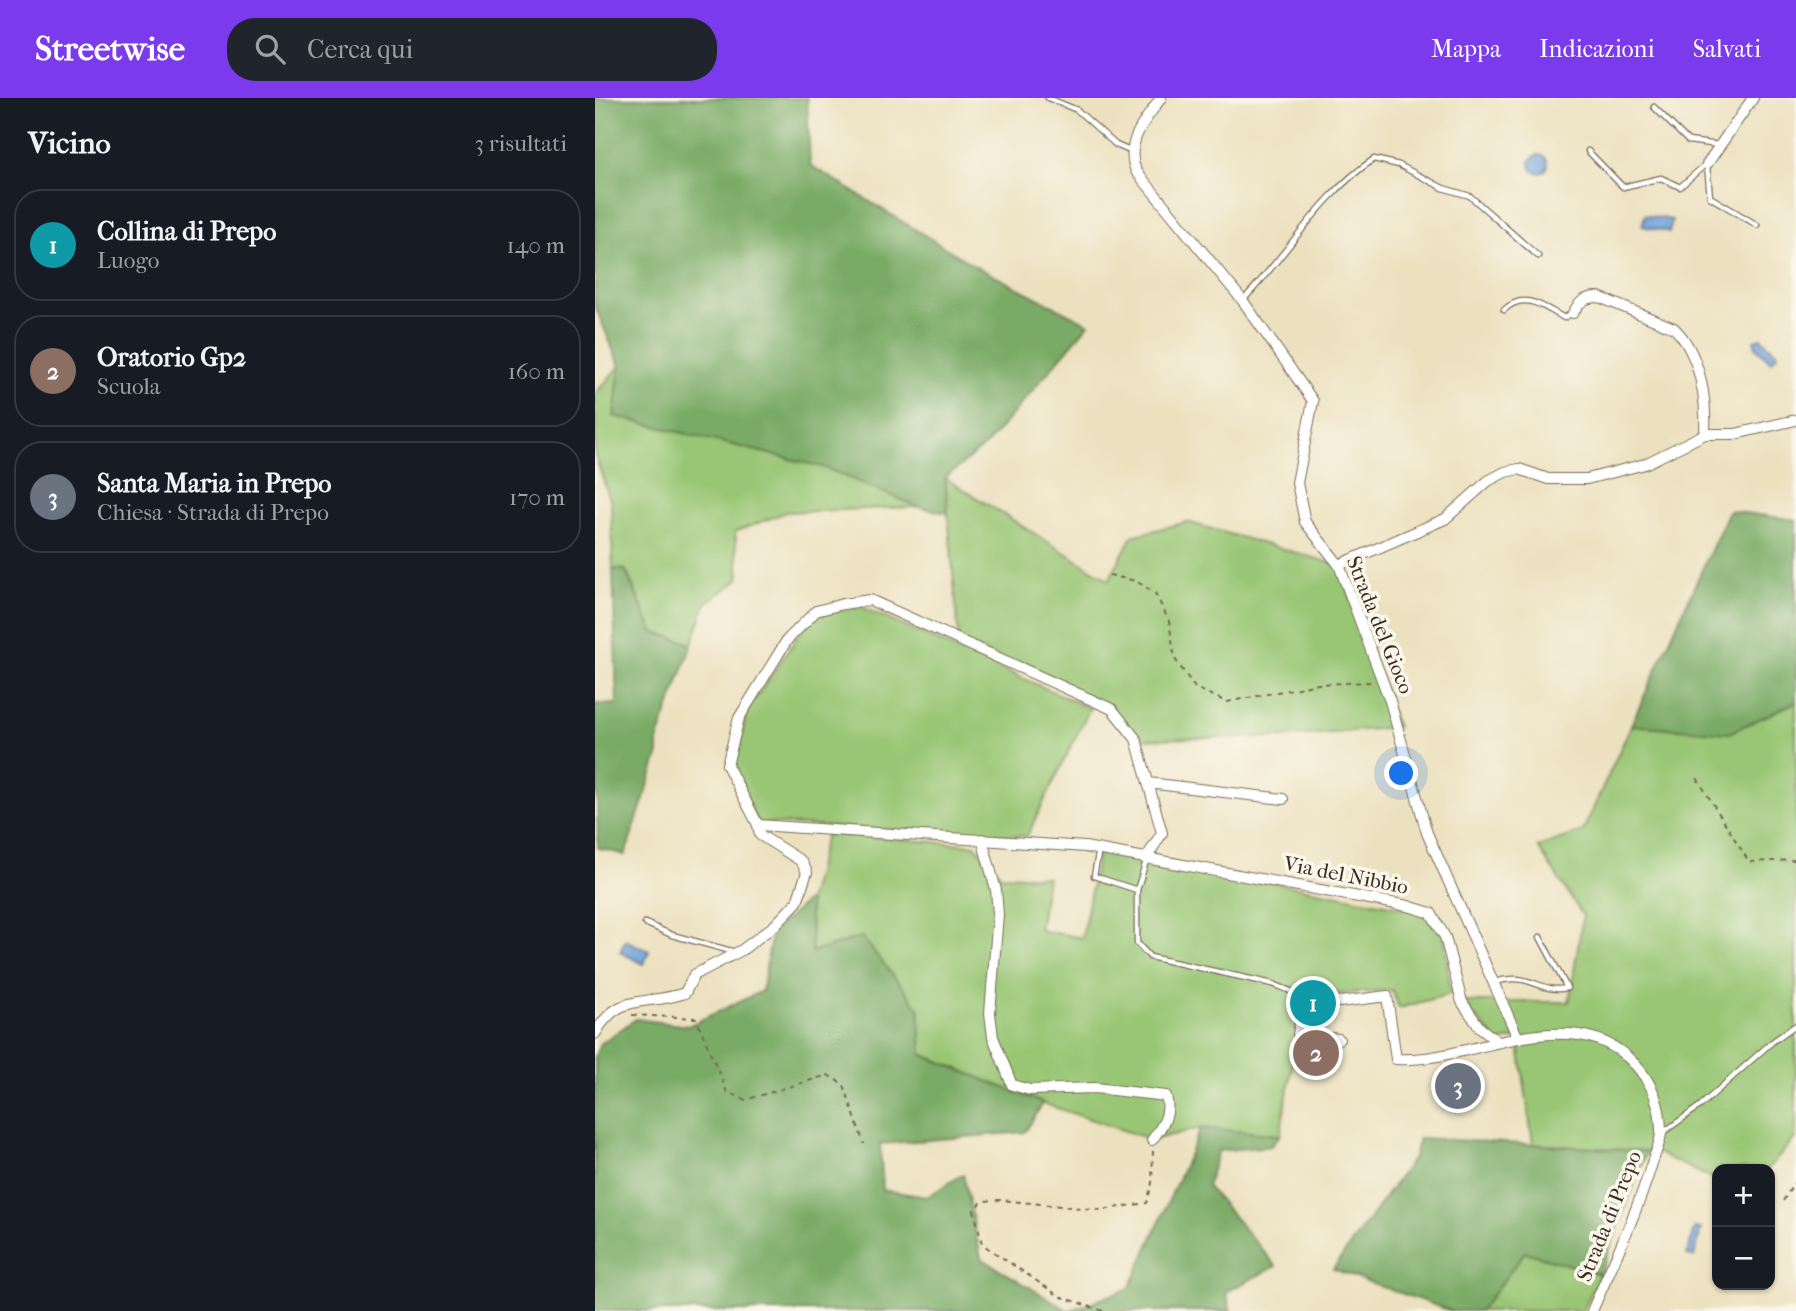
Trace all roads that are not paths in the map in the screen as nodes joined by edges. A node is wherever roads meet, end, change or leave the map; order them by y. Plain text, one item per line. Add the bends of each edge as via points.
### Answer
1 (1048, 98) edge
2 (1161, 98) edge
3 (1753, 98) edge
4 (1654, 107) dead end
5 (1720, 145) junction
6 (1130, 151) junction
7 (1588, 151) dead end
8 (1707, 164) junction
9 (1757, 225) dead end
10 (1538, 256) dead end
11 (1243, 301) junction
12 (1504, 310) dead end
13 (1573, 313) joint
14 (1796, 420) edge
15 (1705, 434) junction
16 (1339, 565) junction
17 (1148, 783) junction
18 (1283, 799) dead end
19 (758, 825) junction
20 (982, 839) junction
21 (1099, 849) junction
22 (1147, 857) junction
23 (1137, 890) junction
24 (645, 923) dead end
25 (1540, 937) dead end
26 (736, 953) junction
27 (1494, 982) junction
28 (1304, 996) junction
29 (1796, 1025) edge
30 (595, 1034) edge
31 (1518, 1038) junction
32 (1339, 1039) dead end
33 (1498, 1042) junction
34 (1661, 1134) junction
35 (1153, 1140) road end
36 (1592, 1311) edge

1 - 6 lane via 1077,110 1116,145
2 - 6 street
3 - 5 street
4 - 5 lane via 1688,141
5 - 8 street
6 - 11 street, Strada del Gioco via 1136,171
7 - 8 lane via 1623,187 1661,178 1680,187
8 - 9 lane via 1710,197
10 - 11 lane via 1470,196 1374,159 1324,204
11 - 16 street, Strada del Gioco via 1313,401 1297,483 1300,503 1305,522
12 - 13 lane via 1514,301 1528,300 1564,318
13 - 15 street via 1579,302 1599,297 1683,336 1702,380
14 - 15 street via 1735,434
15 - 16 street via 1644,464 1587,479 1505,472 1445,519
16 - 27 street, Strada del Gioco via 1383,681 1427,833
17 - 18 street
17 - 19 street via 1136,739 1112,709 870,600 816,611 787,640 739,718 727,765
17 - 22 street via 1162,833
19 - 20 street, Via del Nibbio
19 - 26 street via 760,835 801,861 807,872 797,902 775,925
20 - 21 street, Via del Nibbio
20 - 35 street via 998,914 990,1013 993,1037 1012,1084 1030,1090 1095,1088 1166,1097 1166,1120
21 - 22 street, Via del Nibbio
21 - 23 lane via 1094,876
22 - 23 lane
22 - 33 street, Via del Nibbio via 1431,913 1445,937 1462,1002 1480,1028
23 - 28 lane via 1137,943 1150,957 1273,984
24 - 26 lane
25 - 27 lane via 1567,988 1557,990 1514,976
26 - 30 street via 694,975 685,993 621,1004 611,1010
27 - 31 street, Strada del Gioco
28 - 32 street via 1298,1034
28 - 33 street, Strada di Prepo via 1340,1002 1387,996 1396,1059
29 - 34 lane
31 - 33 street, Strada di Prepo
31 - 34 street, Strada di Prepo via 1571,1034 1612,1045 1638,1064 1657,1098
34 - 36 street, Strada di Prepo via 1646,1184

